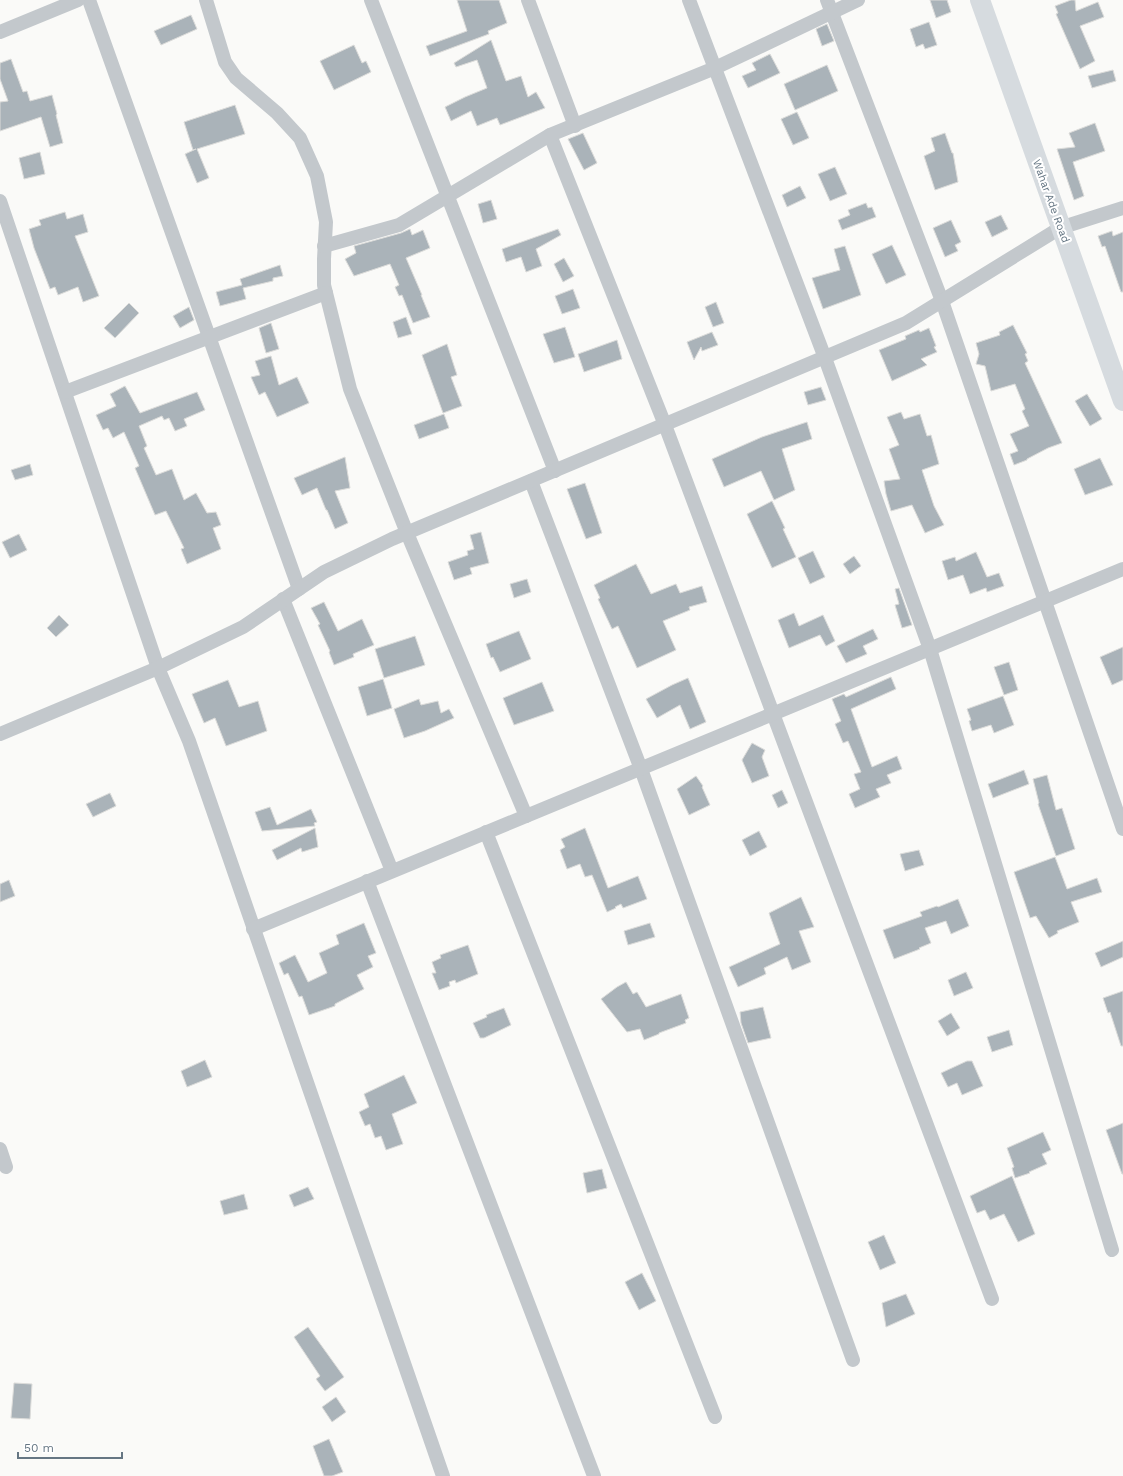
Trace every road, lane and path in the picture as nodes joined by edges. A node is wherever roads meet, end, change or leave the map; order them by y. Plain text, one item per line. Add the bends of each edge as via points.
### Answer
1 (78, 0) edge
2 (89, 0) edge
3 (206, 0) edge
4 (371, 0) edge
5 (528, 0) edge
6 (690, 0) edge
7 (858, 0) edge
8 (980, 0) edge
9 (829, 6) edge
10 (0, 32) edge
11 (715, 68) junction
12 (575, 126) junction
13 (550, 135) junction
14 (448, 196) junction
15 (0, 201) edge
16 (1123, 208) edge
17 (1060, 228) junction
18 (324, 246) junction
19 (326, 293) junction
20 (942, 301) junction
21 (209, 337) junction
22 (825, 358) junction
23 (65, 392) junction
24 (1123, 402) edge
25 (665, 425) junction
26 (555, 471) junction
27 (531, 481) junction
28 (407, 533) junction
29 (1123, 569) edge
30 (299, 589) junction
31 (284, 599) junction
32 (1045, 601) junction
33 (930, 649) junction
34 (158, 668) junction
35 (773, 714) junction
36 (2, 728) edge
37 (640, 769) junction
38 (526, 816) junction
39 (1123, 829) edge
40 (486, 832) junction
41 (392, 871) junction
42 (367, 881) junction
43 (253, 928) junction
44 (0, 1149) edge
45 (6, 1167) dead end
46 (1112, 1250) dead end
47 (992, 1299) dead end
48 (853, 1360) dead end
49 (715, 1417) dead end
50 (443, 1476) edge
51 (594, 1476) edge

1 - 10 street
2 - 21 street
3 - 18 street via 225,62 236,78 277,113 300,138 317,176 326,222
4 - 14 street
5 - 12 street
6 - 11 street
7 - 9 street
8 - 17 street, Wahar Ade Road
9 - 11 street
9 - 20 street
11 - 12 street
11 - 22 street
12 - 13 street
13 - 14 street
13 - 25 street
14 - 18 street via 399,225
14 - 26 street
15 - 23 street
16 - 17 street
17 - 20 street
17 - 24 street, Wahar Ade Road
18 - 19 street
19 - 21 street
19 - 28 street via 350,389
20 - 22 street via 906,323
20 - 32 street
21 - 23 street
21 - 30 street
22 - 25 street
22 - 33 street
23 - 34 street
25 - 26 street
25 - 35 street
26 - 27 street
27 - 28 street
27 - 37 street
28 - 30 street via 324,572
28 - 38 street
29 - 32 street
30 - 31 street
31 - 34 street via 243,627
31 - 41 street
32 - 33 street
32 - 39 street
33 - 35 street
33 - 46 street
34 - 36 street
34 - 43 street via 189,741
35 - 37 street
35 - 47 street
37 - 38 street
37 - 48 street
38 - 40 street
40 - 41 street
40 - 49 street
41 - 42 street
42 - 43 street
42 - 51 street
43 - 50 street
44 - 45 street

